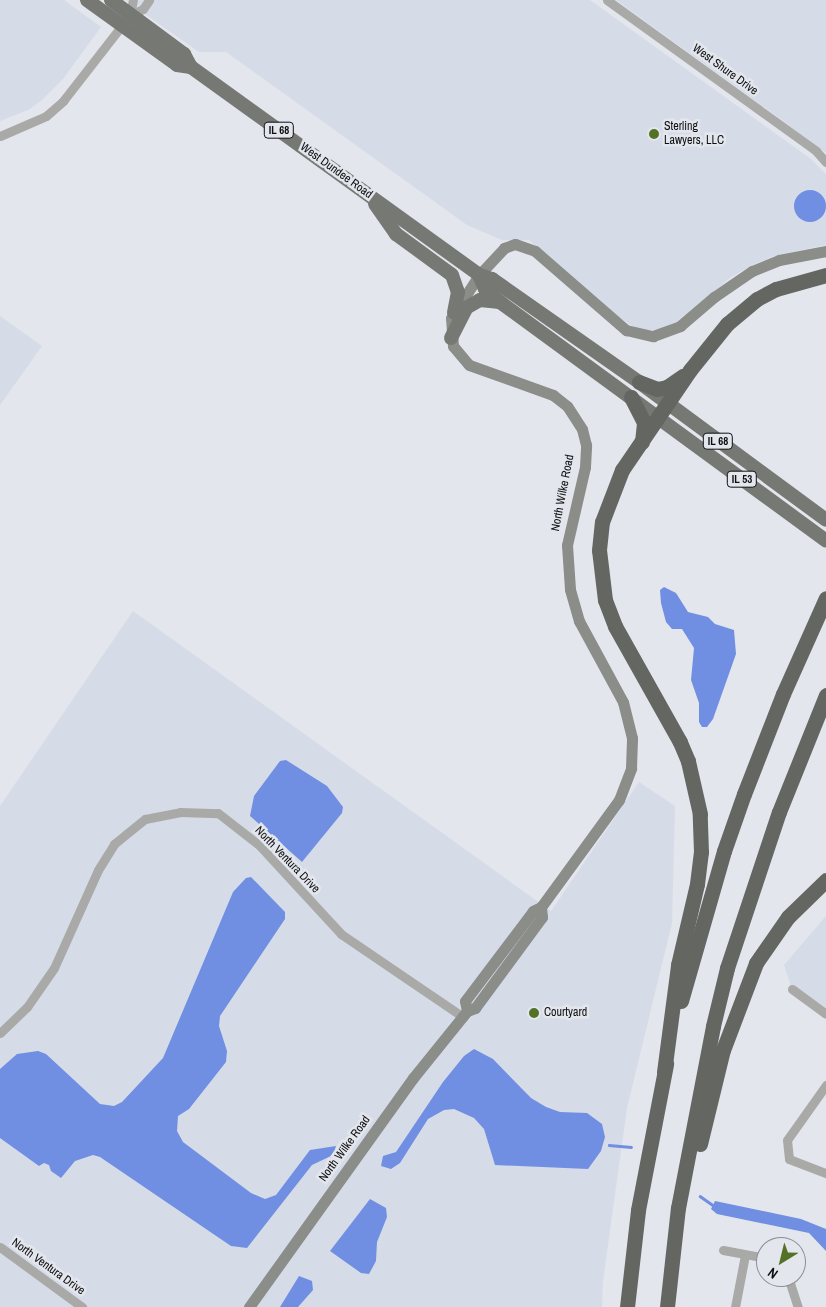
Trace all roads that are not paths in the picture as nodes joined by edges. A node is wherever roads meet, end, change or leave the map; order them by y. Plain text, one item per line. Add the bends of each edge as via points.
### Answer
1 (87, 0) edge
2 (111, 0) edge
3 (133, 0) edge
4 (149, 0) edge
5 (607, 0) edge
6 (126, 20) junction
7 (0, 136) edge
8 (826, 162) edge
9 (367, 193) junction
10 (826, 251) edge
11 (479, 275) junction
12 (826, 275) edge
13 (500, 302) junction
14 (454, 313) junction
15 (451, 338) junction
16 (690, 370) junction
17 (639, 382) junction
18 (631, 397) junction
19 (668, 406) junction
20 (660, 419) junction
21 (642, 444) junction
22 (826, 520) edge
23 (825, 540) edge
24 (826, 598) edge
25 (826, 695) edge
26 (826, 880) edge
27 (792, 989) dead end
28 (465, 1014) junction
29 (826, 1014) edge
30 (0, 1033) edge
31 (664, 1072) junction
32 (826, 1085) edge
33 (826, 1173) edge
34 (676, 1235) junction
35 (0, 1247) edge
36 (723, 1250) dead end
37 (745, 1255) junction
38 (756, 1257) edge
39 (791, 1287) edge
40 (82, 1307) edge
41 (249, 1307) edge
42 (627, 1307) edge
43 (667, 1307) edge
44 (735, 1307) edge
45 (798, 1307) edge

1 - 6 main road, West Dundee Road / IL 68
2 - 6 main road, West Dundee Road / IL 68
3 - 6 street
4 - 6 street
5 - 8 street, West Shure Drive via 816,151
6 - 7 street via 63,101 36,121
6 - 9 main road, West Dundee Road / IL 68 via 177,65 192,67
9 - 11 main road, West Dundee Road / IL 68
9 - 14 main road via 396,234 452,275 458,292
10 - 11 street via 779,260 752,271 668,334 653,336 626,330 526,246 515,244 504,248
11 - 13 main road, West Dundee Road / IL 68 via 485,289
11 - 14 street
11 - 17 main road, West Dundee Road / IL 68 via 492,279
12 - 16 highway via 798,281 757,299 727,324
13 - 15 main road via 480,300 466,308
13 - 18 main road, West Dundee Road / IL 68
14 - 15 street
15 - 28 street, North Wilke Road via 453,346 469,365 554,395 575,417 586,445 585,467 567,545 570,588 579,622 623,702 632,738 630,768 619,800 541,907 542,917 475,1008
16 - 17 highway via 667,387 657,389
16 - 19 highway
17 - 19 main road, West Dundee Road / IL 68
18 - 20 main road, West Dundee Road / IL 68
18 - 21 highway via 644,423
19 - 20 highway
19 - 22 main road, IL 68
20 - 21 highway
20 - 23 main road, IL 53
21 - 31 highway via 616,482 602,522 599,557 605,600 615,626 680,742 688,761 700,814 701,852 697,884 678,965
24 - 31 highway via 783,694 727,842
25 - 34 highway via 779,812 727,968 711,1035
26 - 34 highway via 788,917 756,963 722,1050 684,1214
27 - 29 street
28 - 30 street, North Ventura Drive via 341,934 259,845 218,813 180,812 145,819 114,844 98,870 54,968 27,1007
28 - 41 street, North Wilke Road via 413,1078
31 - 42 highway via 638,1210
32 - 33 street via 787,1140 789,1159
34 - 43 highway
35 - 40 street, North Ventura Drive
36 - 37 street
37 - 38 street
37 - 44 street
39 - 45 street

